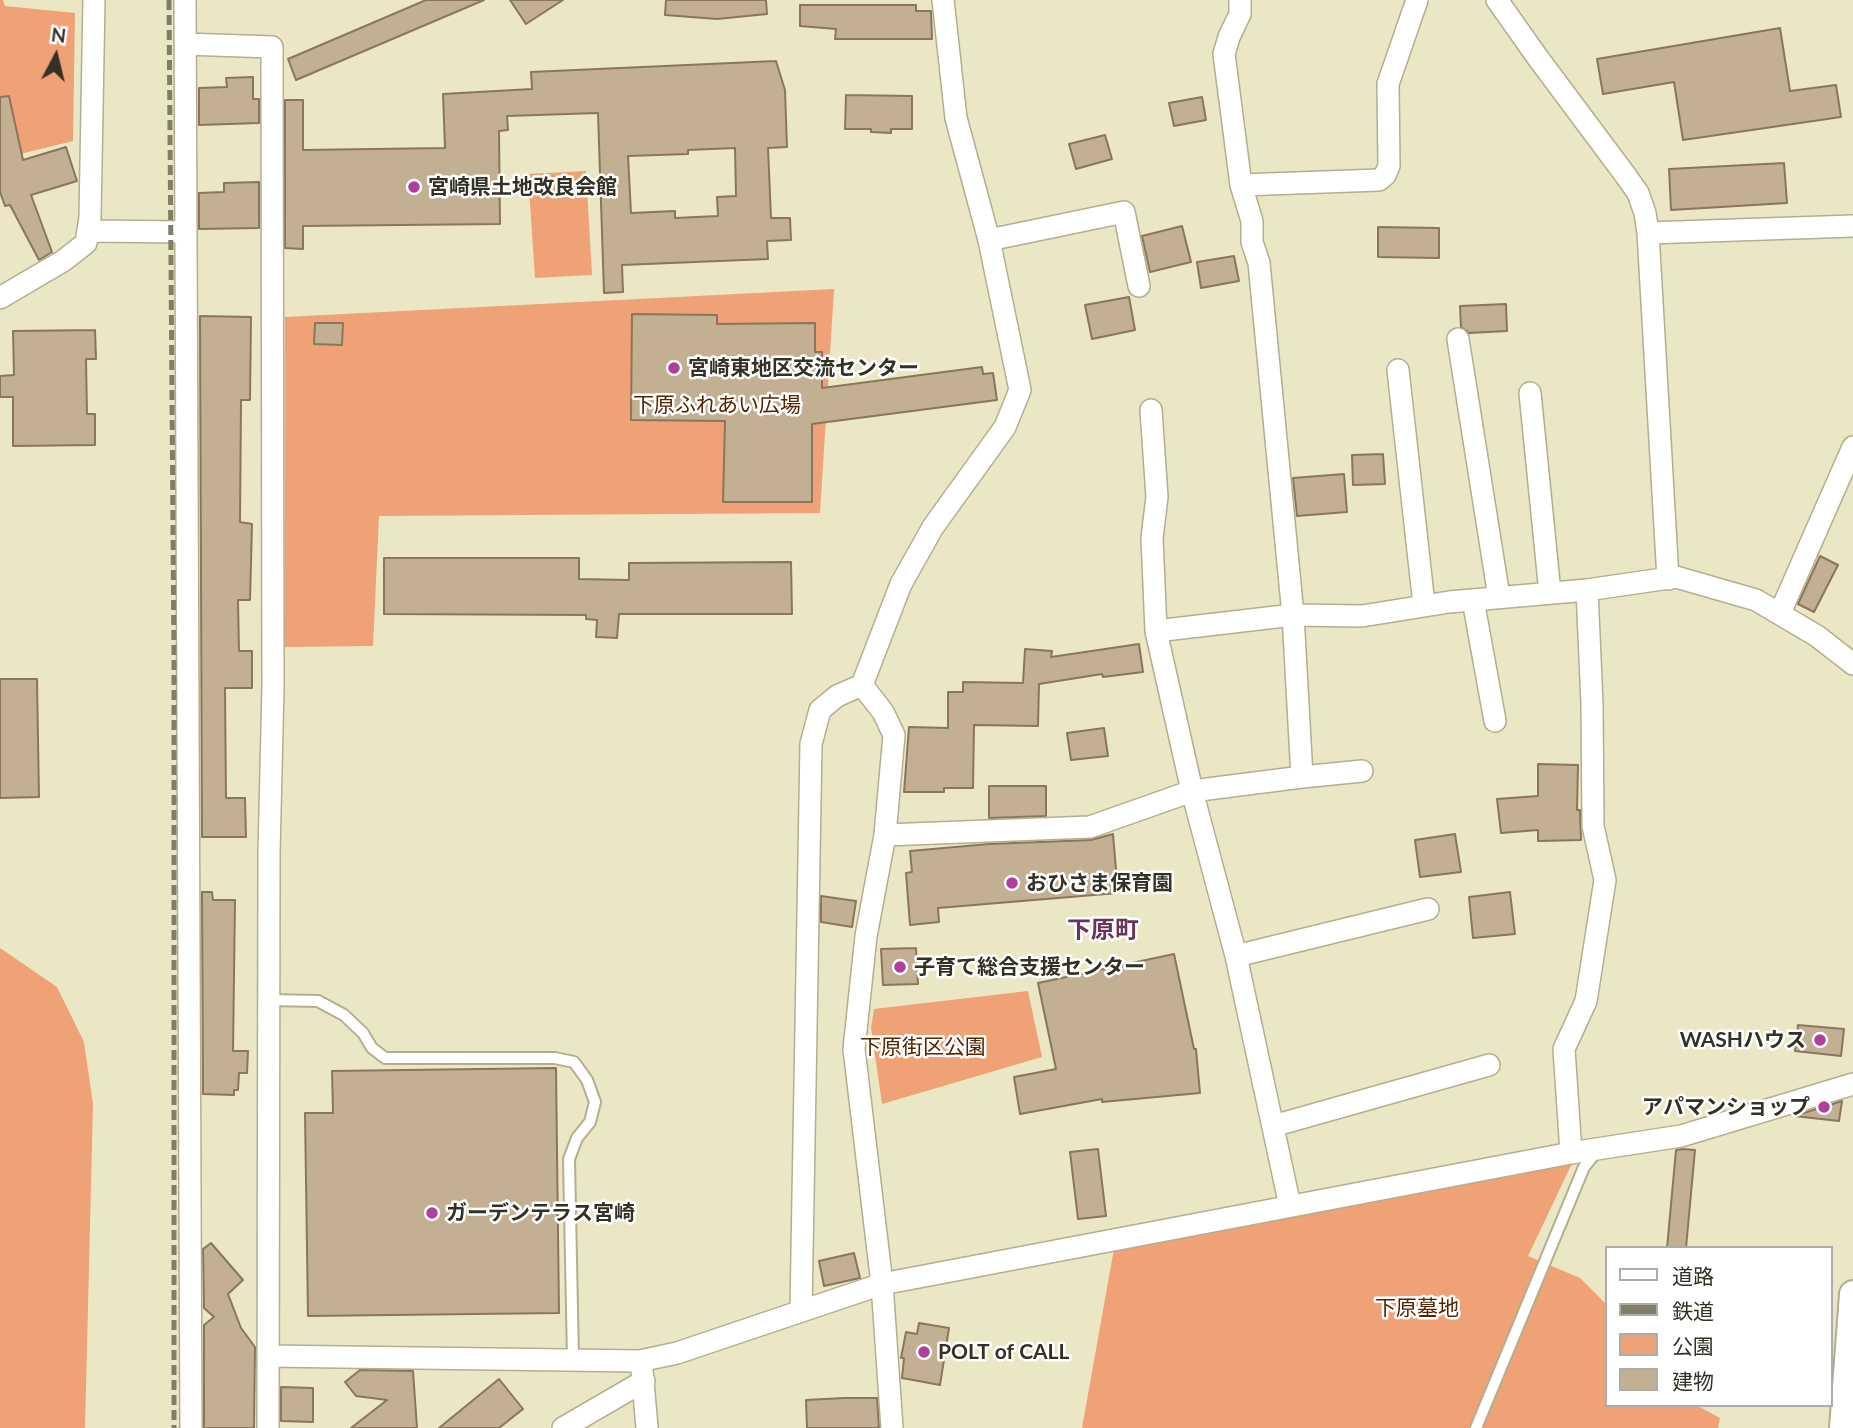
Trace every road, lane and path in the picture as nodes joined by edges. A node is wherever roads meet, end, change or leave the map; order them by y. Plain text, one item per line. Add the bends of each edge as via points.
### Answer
1 (94, 0) edge
2 (185, 0) edge
3 (943, 0) edge
4 (1240, 0) edge
5 (1417, 0) edge
6 (1497, 0) edge
7 (186, 44) junction
8 (1241, 185) junction
9 (1853, 226) edge
10 (88, 231) junction
11 (186, 232) junction
12 (1648, 233) junction
13 (989, 240) junction
14 (1139, 286) dead end
15 (0, 298) edge
16 (1458, 339) dead end
17 (1398, 370) dead end
18 (1530, 393) dead end
19 (1151, 410) dead end
20 (1853, 447) edge
21 (1668, 579) junction
22 (1587, 590) junction
23 (1550, 593) junction
24 (1499, 597) junction
25 (1473, 600) junction
26 (1424, 606) junction
27 (1780, 613) junction
28 (1293, 614) junction
29 (1156, 631) junction
30 (1853, 664) edge
31 (862, 685) junction
32 (1495, 720) dead end
33 (1362, 771) dead end
34 (1302, 778) junction
35 (1192, 791) junction
36 (885, 835) junction
37 (1428, 909) dead end
38 (1236, 956) junction
39 (269, 1000) junction
40 (1489, 1065) dead end
41 (1853, 1084) edge
42 (1273, 1126) junction
43 (1600, 1148) junction
44 (1572, 1153) junction
45 (1290, 1206) junction
46 (882, 1284) junction
47 (1853, 1294) edge
48 (802, 1310) junction
49 (268, 1356) junction
50 (573, 1360) junction
51 (642, 1371) junction
52 (191, 1428) edge
53 (268, 1428) edge
54 (564, 1428) edge
55 (647, 1428) edge
56 (892, 1428) edge
57 (1476, 1428) edge
58 (1843, 1428) edge

1 - 10 street
2 - 7 street
3 - 13 street via 956,118
4 - 8 street via 1240,14 1224,54
5 - 8 street via 1388,84 1389,166 1385,175 1379,180
6 - 12 street via 1638,193
7 - 11 street
7 - 39 street via 272,47
8 - 28 street via 1259,263
9 - 12 street
10 - 11 street
10 - 15 street via 86,243 64,261
11 - 52 street
12 - 21 street
13 - 14 street via 1125,212
13 - 31 street via 1020,390 1005,428 933,527 901,584
16 - 24 street
17 - 26 street
18 - 23 street
19 - 29 street via 1157,497 1152,538
20 - 27 street
21 - 22 street
21 - 27 street via 1756,600
22 - 23 street
22 - 44 street via 1592,826 1605,880 1586,1001 1564,1049
23 - 24 street
24 - 25 street
25 - 26 street
25 - 32 street
26 - 28 street via 1362,616
27 - 30 street
28 - 29 street
28 - 34 street
29 - 35 street
31 - 36 street via 894,735
31 - 48 street via 820,710 811,744
33 - 34 street
34 - 35 street
35 - 36 street via 1090,827
35 - 38 street
36 - 46 street via 866,936 854,1049
37 - 38 street
38 - 42 street
39 - 49 street
39 - 50 lane via 318,1001 344,1015 385,1058 555,1058 575,1062 595,1102 590,1122 569,1159
40 - 42 street
41 - 43 street via 1681,1136
42 - 45 street
43 - 44 street
43 - 57 lane via 1584,1167
44 - 45 street
45 - 46 street
46 - 48 street
46 - 56 street
47 - 58 street
48 - 51 street via 677,1353
49 - 50 street
49 - 53 street
50 - 51 street
51 - 54 street
51 - 55 street

